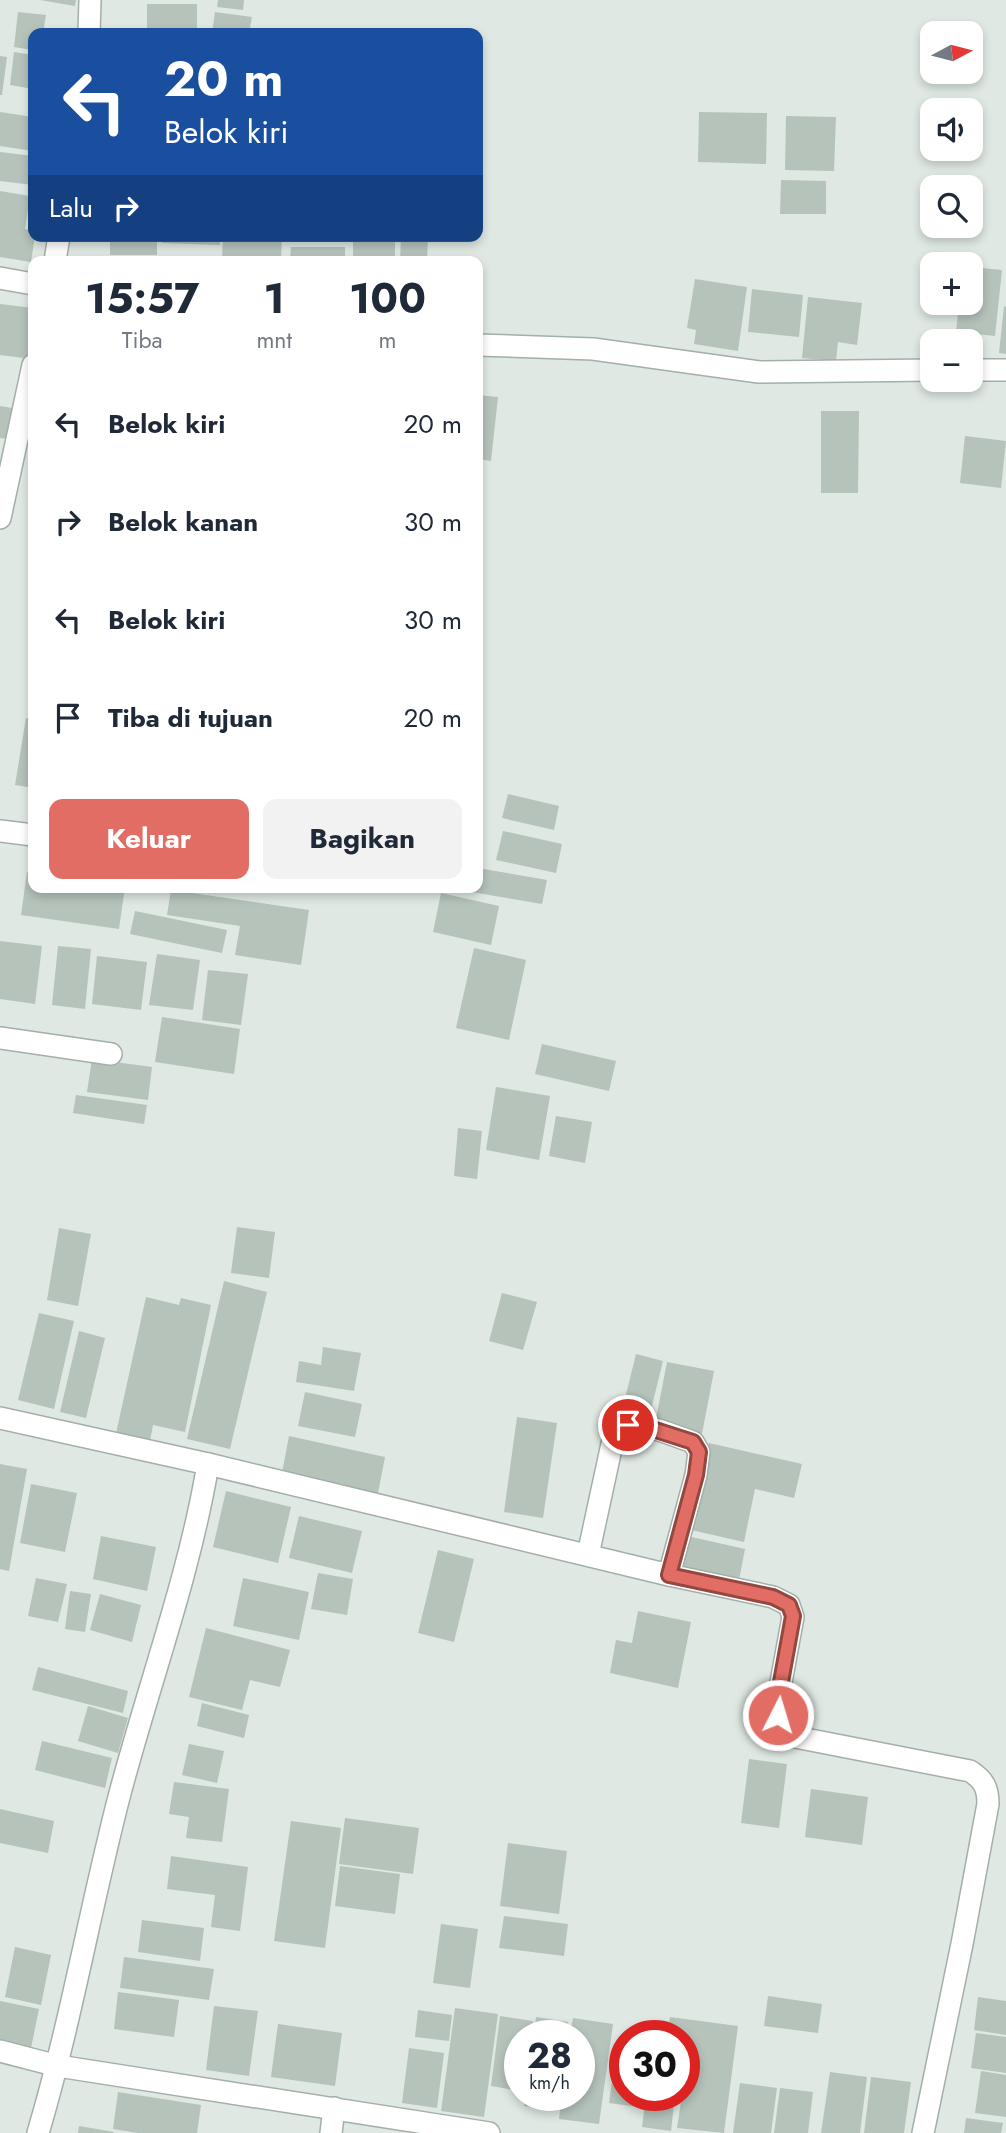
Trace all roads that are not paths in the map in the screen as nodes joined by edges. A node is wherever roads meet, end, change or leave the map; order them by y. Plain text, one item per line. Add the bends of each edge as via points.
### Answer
1 (90, 0) edge
2 (89, 28) edge
3 (0, 278) edge
4 (28, 283) edge
5 (483, 345) edge
6 (920, 370) edge
7 (983, 370) edge
8 (1006, 370) edge
9 (28, 388) edge
10 (0, 518) edge
11 (0, 831) edge
12 (28, 834) edge
13 (0, 1038) edge
14 (111, 1054) dead end
15 (0, 1418) edge
16 (208, 1464) junction
17 (587, 1555) junction
18 (669, 1575) junction
19 (0, 2051) edge
20 (58, 2066) junction
21 (334, 2108) junction
22 (38, 2133) edge
23 (331, 2133) edge
24 (489, 2133) edge
25 (923, 2133) edge

1 - 2 street
3 - 4 street
5 - 6 street via 593,349 759,372
7 - 8 street
9 - 10 street
11 - 12 street
13 - 14 street
15 - 16 street
16 - 17 street
16 - 20 street via 190,1552 119,1797
17 - 18 street
17 - 18 street via 617,1430 640,1425 693,1442 699,1452
18 - 25 street via 773,1597 789,1605 793,1616 778,1715 790,1736 970,1771 986,1785 988,1804
19 - 20 street
20 - 21 street
20 - 22 street
21 - 23 street
21 - 24 street

